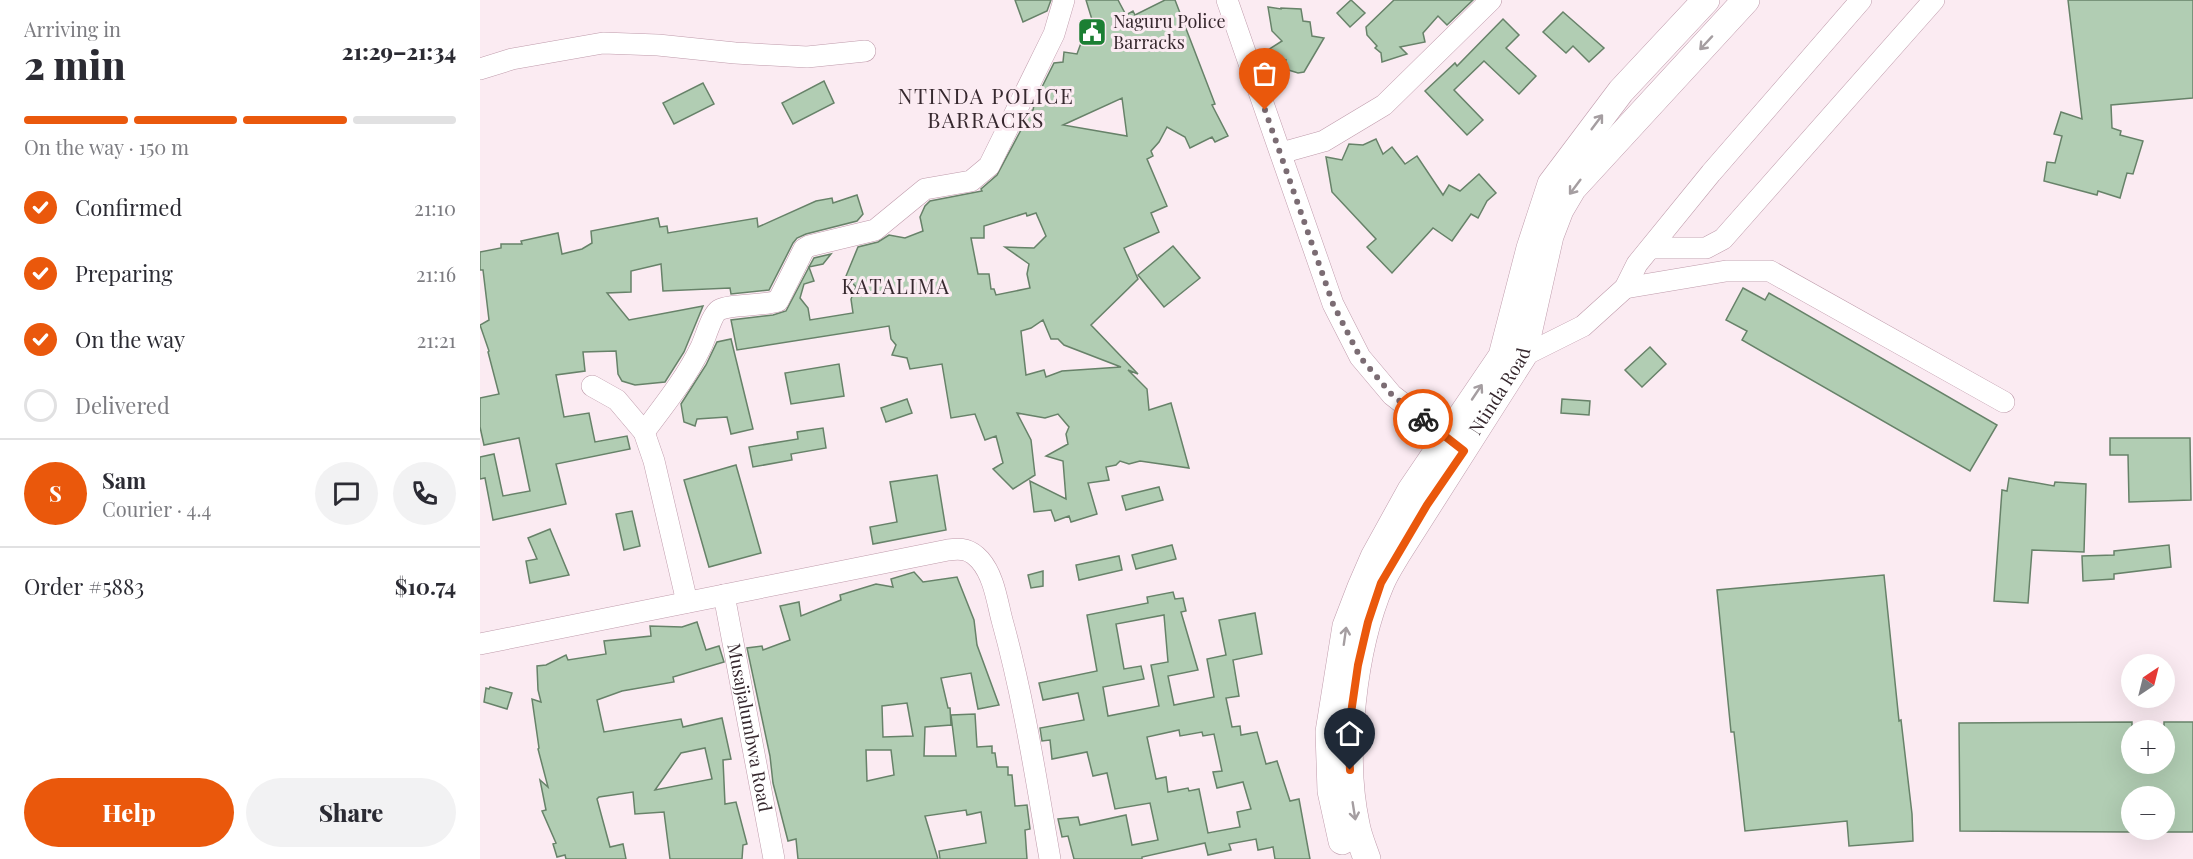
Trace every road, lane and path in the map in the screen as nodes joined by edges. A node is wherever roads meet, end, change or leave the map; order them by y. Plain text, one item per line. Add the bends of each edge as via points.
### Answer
1 (1064, 0) edge
2 (1227, 0) edge
3 (1491, 0) edge
4 (1706, 0) edge
5 (1746, 0) edge
6 (1861, 0) edge
7 (1934, 0) edge
8 (865, 51) dead end
9 (480, 69) edge
10 (1281, 153) junction
11 (1651, 248) junction
12 (1624, 288) junction
13 (1523, 356) junction
14 (592, 386) dead end
15 (2004, 402) dead end
16 (644, 432) junction
17 (1455, 444) junction
18 (724, 595) junction
19 (687, 603) junction
20 (480, 644) edge
21 (774, 859) edge
22 (1050, 859) edge
23 (1348, 859) edge
24 (1367, 859) edge

1 - 16 street via 1054,34 989,166 970,181 925,189 875,230 804,249 778,301 721,309 714,314 690,370
2 - 10 street
3 - 10 street via 1384,105 1324,141
17 -> 4 main road, Ntinda Road via 1502,356 1551,184 1620,91
5 -> 13 main road, Ntinda Road via 1573,188 1550,236
6 - 11 street
7 - 11 street via 1723,239 1706,248
8 - 9 street via 807,57 603,43 512,59
10 - 17 street via 1333,304 1360,357 1392,395
11 - 12 street
12 - 13 street via 1583,326
12 - 15 street via 1726,271 1770,271
13 - 17 main road, Ntinda Road
14 - 16 street via 617,400
16 - 19 street
23 -> 17 main road, Ntinda Road via 1331,791 1329,732 1346,626 1374,557 1412,490
17 -> 24 main road, Ntinda Road via 1381,583 1358,665 1348,734 1350,788
18 - 19 street
18 - 21 street, Musajjalumbwa Road
18 - 22 street via 948,549 961,548 974,554 992,582 1018,677
19 - 20 street

